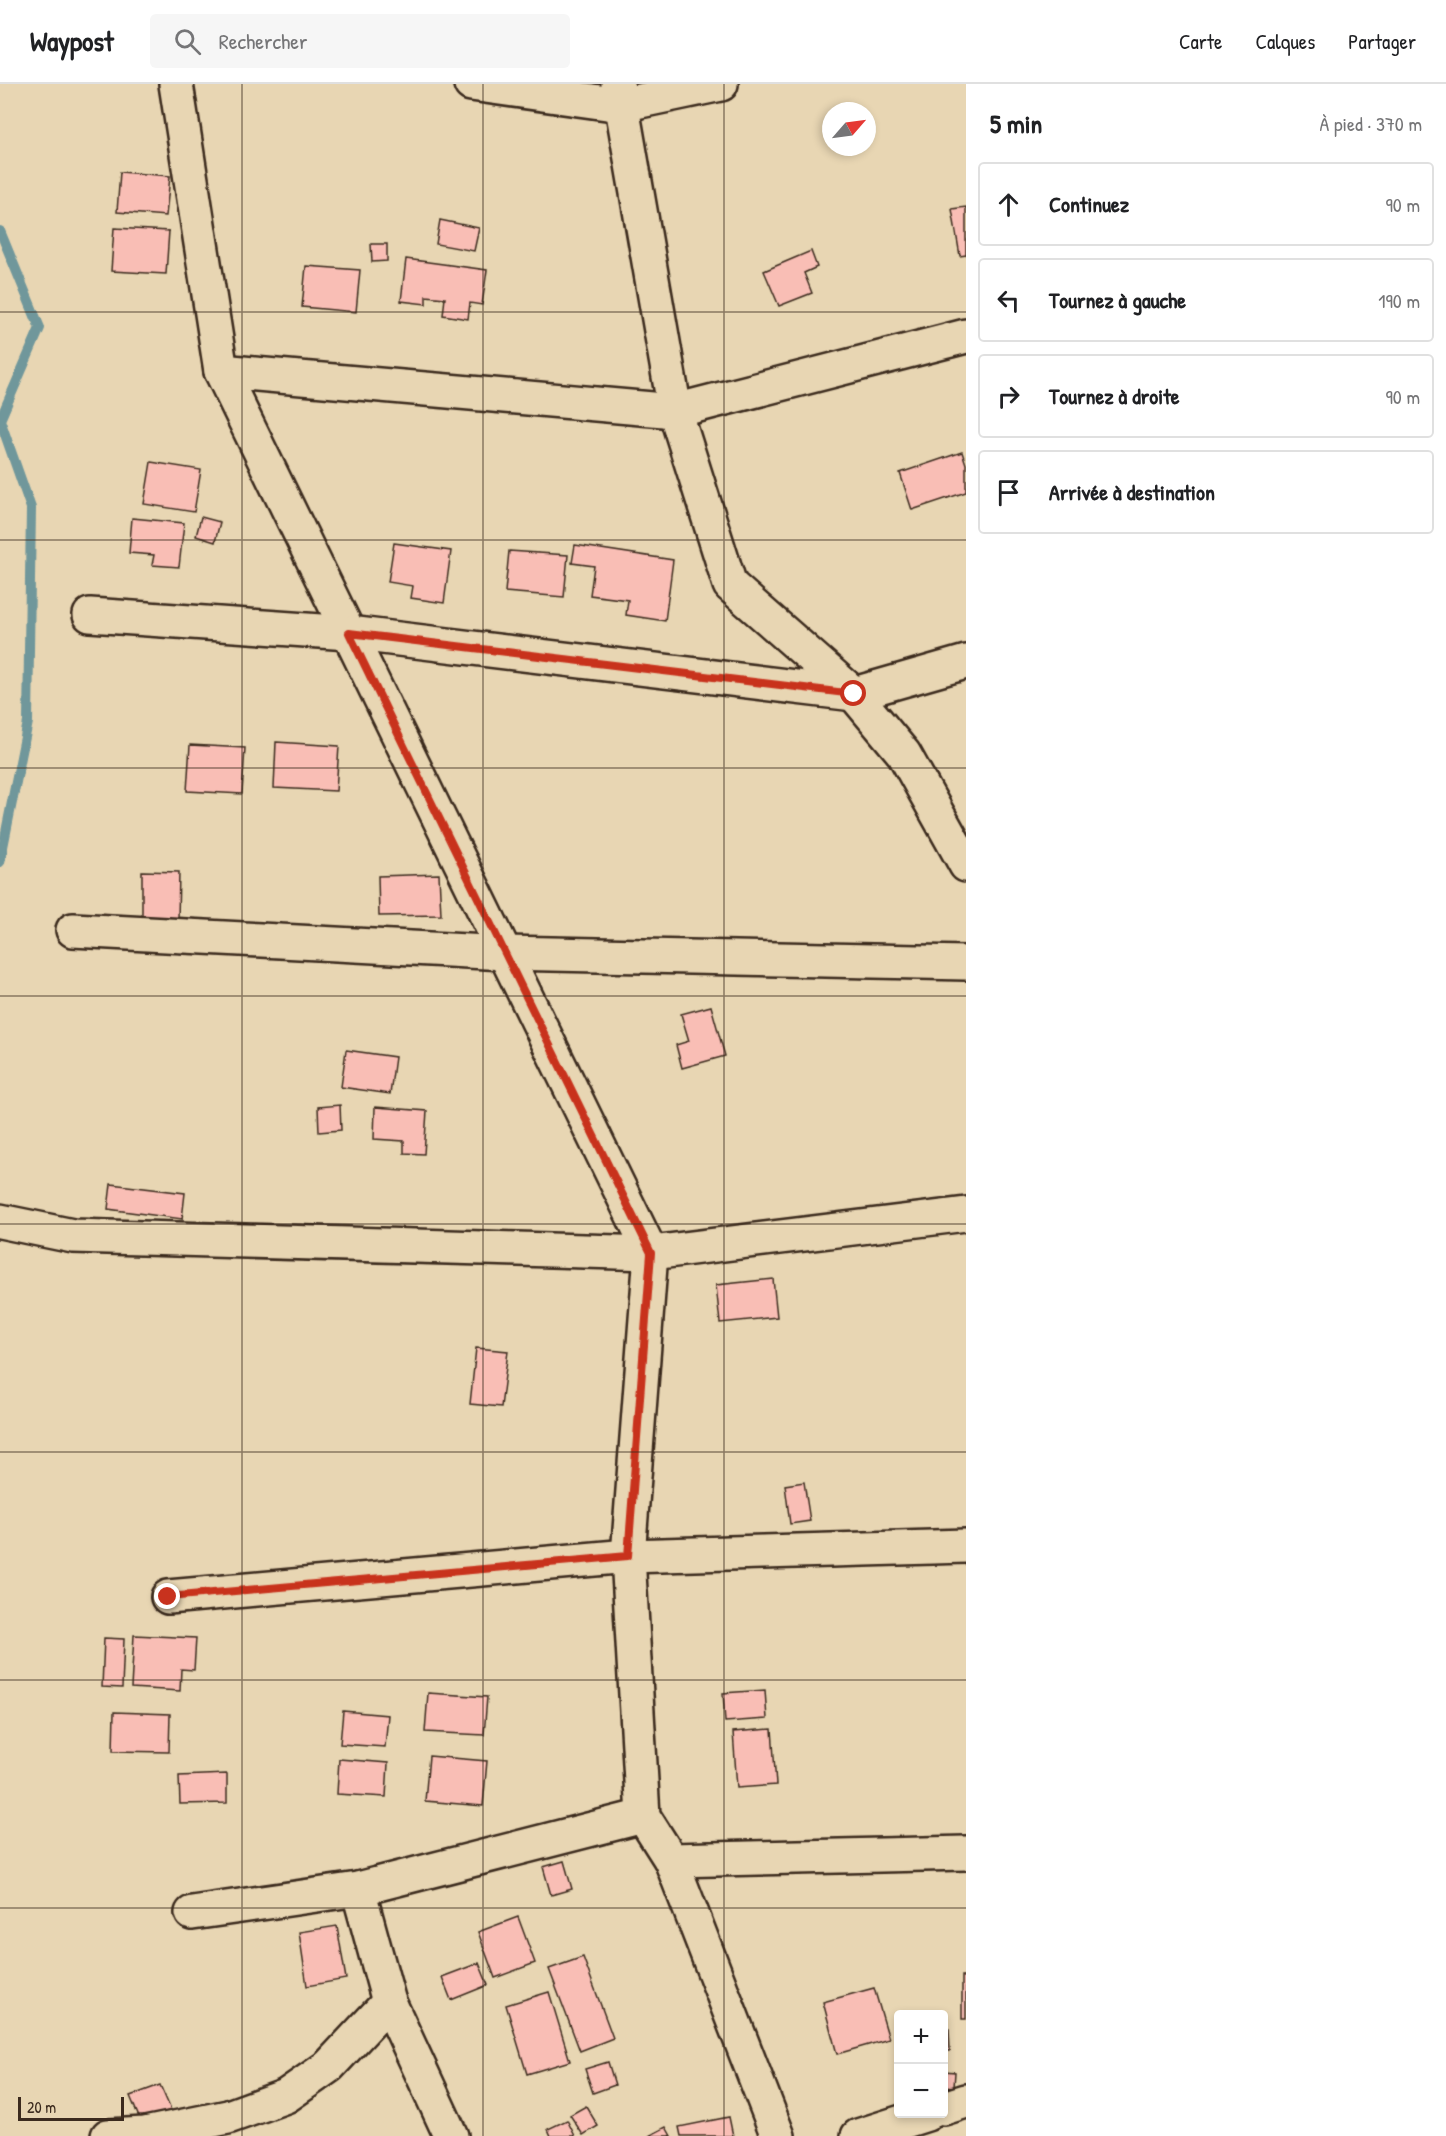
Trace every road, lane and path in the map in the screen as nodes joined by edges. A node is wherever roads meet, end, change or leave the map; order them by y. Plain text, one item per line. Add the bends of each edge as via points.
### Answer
1 (176, 84) edge
2 (471, 84) edge
3 (721, 84) edge
4 (620, 94) edge
5 (966, 336) edge
6 (221, 371) junction
7 (675, 411) junction
8 (90, 615) dead end
9 (349, 633) junction
10 (966, 662) edge
11 (854, 694) junction
12 (966, 865) edge
13 (74, 930) dead end
14 (505, 953) junction
15 (966, 963) edge
16 (966, 1214) edge
17 (0, 1221) edge
18 (651, 1253) junction
19 (966, 1546) edge
20 (628, 1556) junction
21 (168, 1597) dead end
22 (643, 1816) junction
23 (966, 1853) edge
24 (671, 1860) junction
25 (358, 1888) junction
26 (192, 1912) dead end
27 (389, 2002) junction
28 (966, 2101) edge
29 (948, 2107) edge
30 (914, 2118) edge
31 (108, 2136) edge
32 (451, 2136) edge
33 (778, 2136) edge
34 (858, 2136) edge

1 - 6 street
2 - 4 street
3 - 4 street
4 - 7 street
5 - 7 street
6 - 7 street
6 - 9 street
7 - 11 street via 730,585
8 - 9 street
9 - 11 street
9 - 14 street
10 - 11 street
11 - 12 street via 904,754
13 - 14 street
14 - 15 street
14 - 18 street
16 - 18 street
17 - 18 street via 73,1236
18 - 20 street
19 - 20 street
20 - 21 street
20 - 22 street
22 - 24 street
22 - 25 street
23 - 24 street
24 - 33 street
25 - 26 street
25 - 27 street
27 - 31 street via 328,2066 286,2096 228,2117 146,2134
27 - 32 street
28 - 29 street
30 - 34 street

